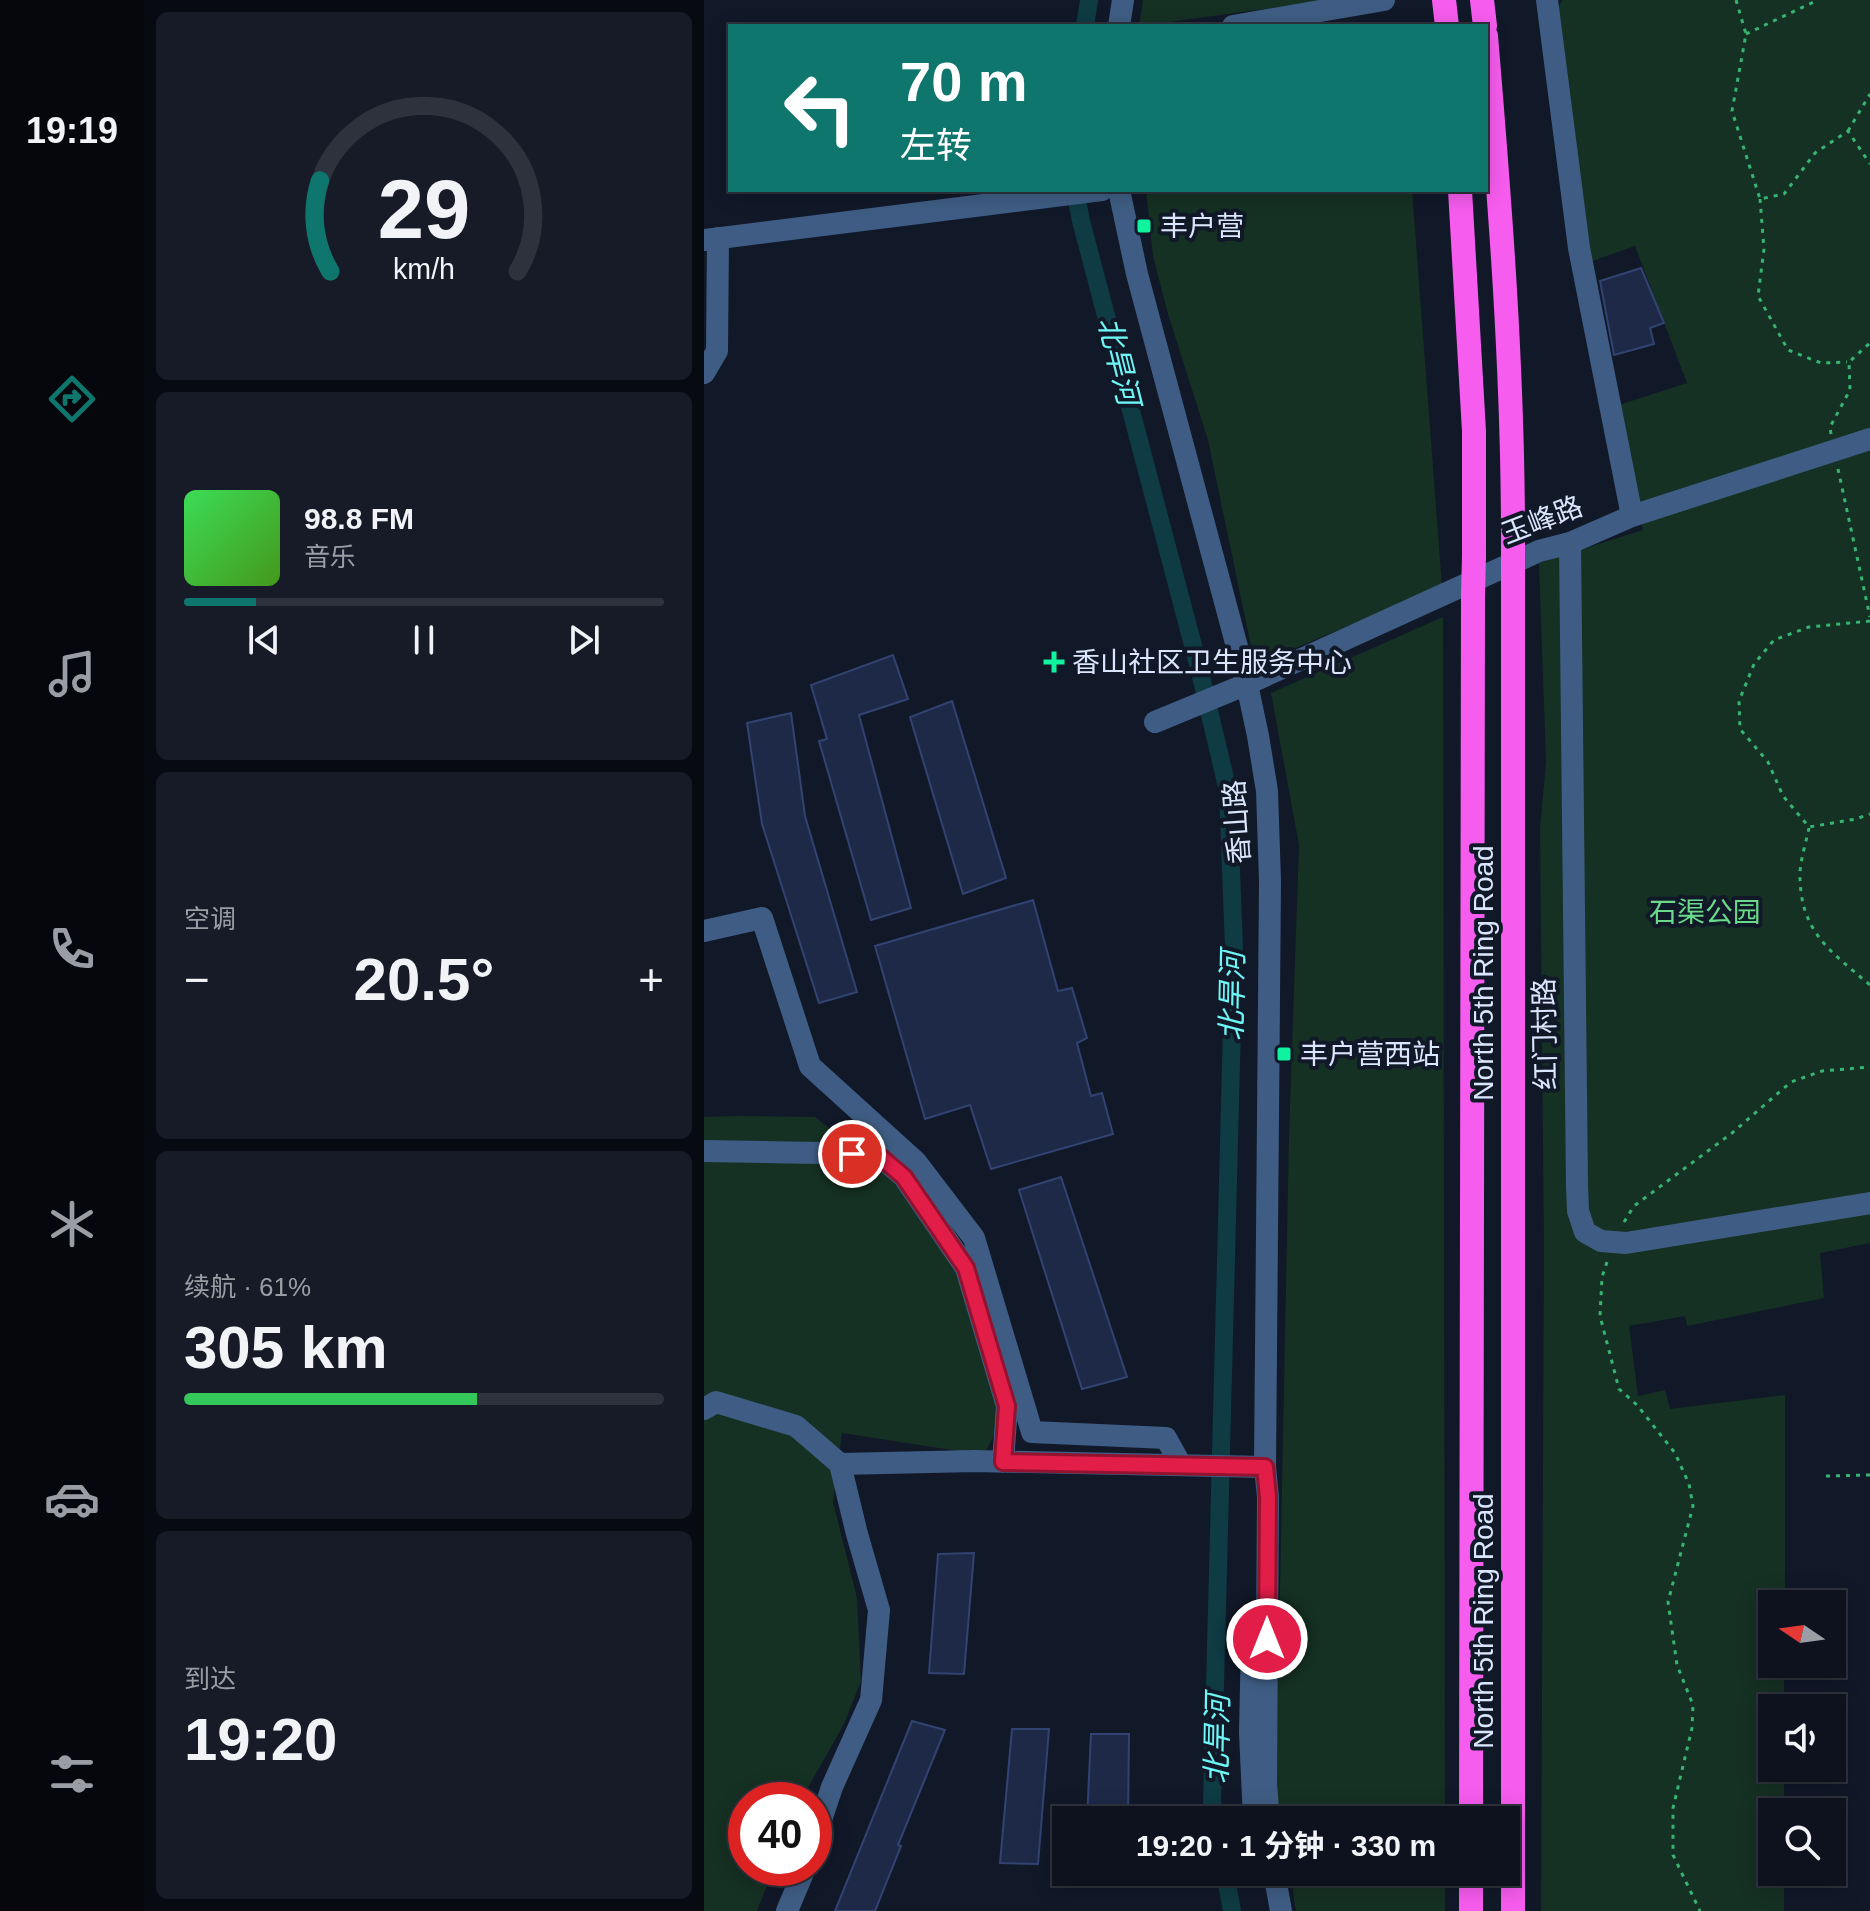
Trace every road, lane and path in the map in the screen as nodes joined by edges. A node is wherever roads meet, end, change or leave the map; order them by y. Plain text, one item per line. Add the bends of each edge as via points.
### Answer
1 (1123, 0) edge
2 (1384, 0) edge
3 (1444, 0) edge
4 (1547, 0) edge
5 (1736, 0) edge
6 (1818, 0) edge
7 (1119, 24) edge
8 (1245, 24) edge
9 (1447, 24) edge
10 (1746, 34) junction
11 (1488, 66) edge
12 (1870, 94) edge
13 (1848, 131) junction
14 (1870, 164) edge
15 (1086, 192) edge
16 (1119, 192) edge
17 (1460, 192) edge
18 (1760, 199) junction
19 (711, 239) edge
20 (1870, 343) edge
21 (1849, 362) junction
22 (704, 373) edge
23 (1870, 439) edge
24 (1834, 451) junction
25 (1632, 516) junction
26 (1570, 543) junction
27 (1870, 619) edge
28 (1247, 684) junction
29 (1155, 722) dead end
30 (1870, 814) edge
31 (1809, 827) junction
32 (704, 931) edge
33 (1870, 985) edge
34 (1870, 1067) edge
35 (704, 1151) edge
36 (1870, 1203) edge
37 (1613, 1242) junction
38 (704, 1409) edge
39 (1003, 1462) junction
40 (840, 1464) junction
41 (1181, 1465) junction
42 (1265, 1467) junction
43 (1870, 1475) edge
44 (1826, 1476) dead end
45 (832, 1787) edge
46 (1253, 1806) edge
47 (1268, 1806) edge
48 (1471, 1806) edge
49 (797, 1886) edge
50 (1263, 1886) edge
51 (1277, 1886) edge
52 (1471, 1886) edge
53 (787, 1911) edge
54 (1266, 1911) edge
55 (1281, 1911) edge
56 (1471, 1911) edge
57 (1513, 1911) edge
58 (1700, 1911) edge

1 - 7 street
2 - 8 street
3 - 9 highway
4 - 25 street via 1579,248
5 - 10 path
6 - 10 path
10 - 18 path via 1732,111
11 - 57 highway, North 5th Ring Road, bridge via 1512,412
12 - 13 path
13 - 14 path
13 - 18 path via 1815,153 1784,194
15 - 19 street
16 - 28 street, 香山路
17 - 48 highway, North 5th Ring Road, bridge via 1474,431
18 - 21 path via 1764,249 1758,296 1788,350 1821,363
19 - 22 street via 717,351
20 - 21 path
21 - 24 path via 1850,390 1830,427
23 - 24 street, 玉峰路
24 - 25 street, 玉峰路
24 - 27 path
25 - 26 street, 玉峰路
26 - 28 street, 玉峰路 via 1539,551
26 - 37 street, 红门村路 via 1578,1211 1585,1232
27 - 31 path via 1809,627 1774,640 1754,664 1739,701 1740,729
28 - 29 street, 玉峰路
28 - 42 street, 香山路 via 1267,791 1269,835
30 - 31 path
31 - 33 path via 1800,872 1807,921 1827,949
32 - 41 street via 762,918 810,1066 916,1162 974,1238 1032,1432 1166,1438
34 - 37 path via 1822,1071 1791,1082 1634,1206
35 - 39 street via 877,1154 904,1177 966,1268 1007,1406
36 - 37 street
37 - 58 path via 1602,1277 1600,1316 1619,1389 1675,1453 1693,1506 1668,1602 1677,1665 1693,1705 1673,1808 1673,1855
38 - 40 street via 716,1402 796,1426
39 - 40 street
39 - 41 street
40 - 45 street via 879,1610 871,1700
41 - 42 street
42 - 46 street, 香山路 via 1256,1497
42 - 47 street, 香山路
43 - 44 path
49 - 53 street
50 - 54 street
51 - 55 street
52 - 56 highway

